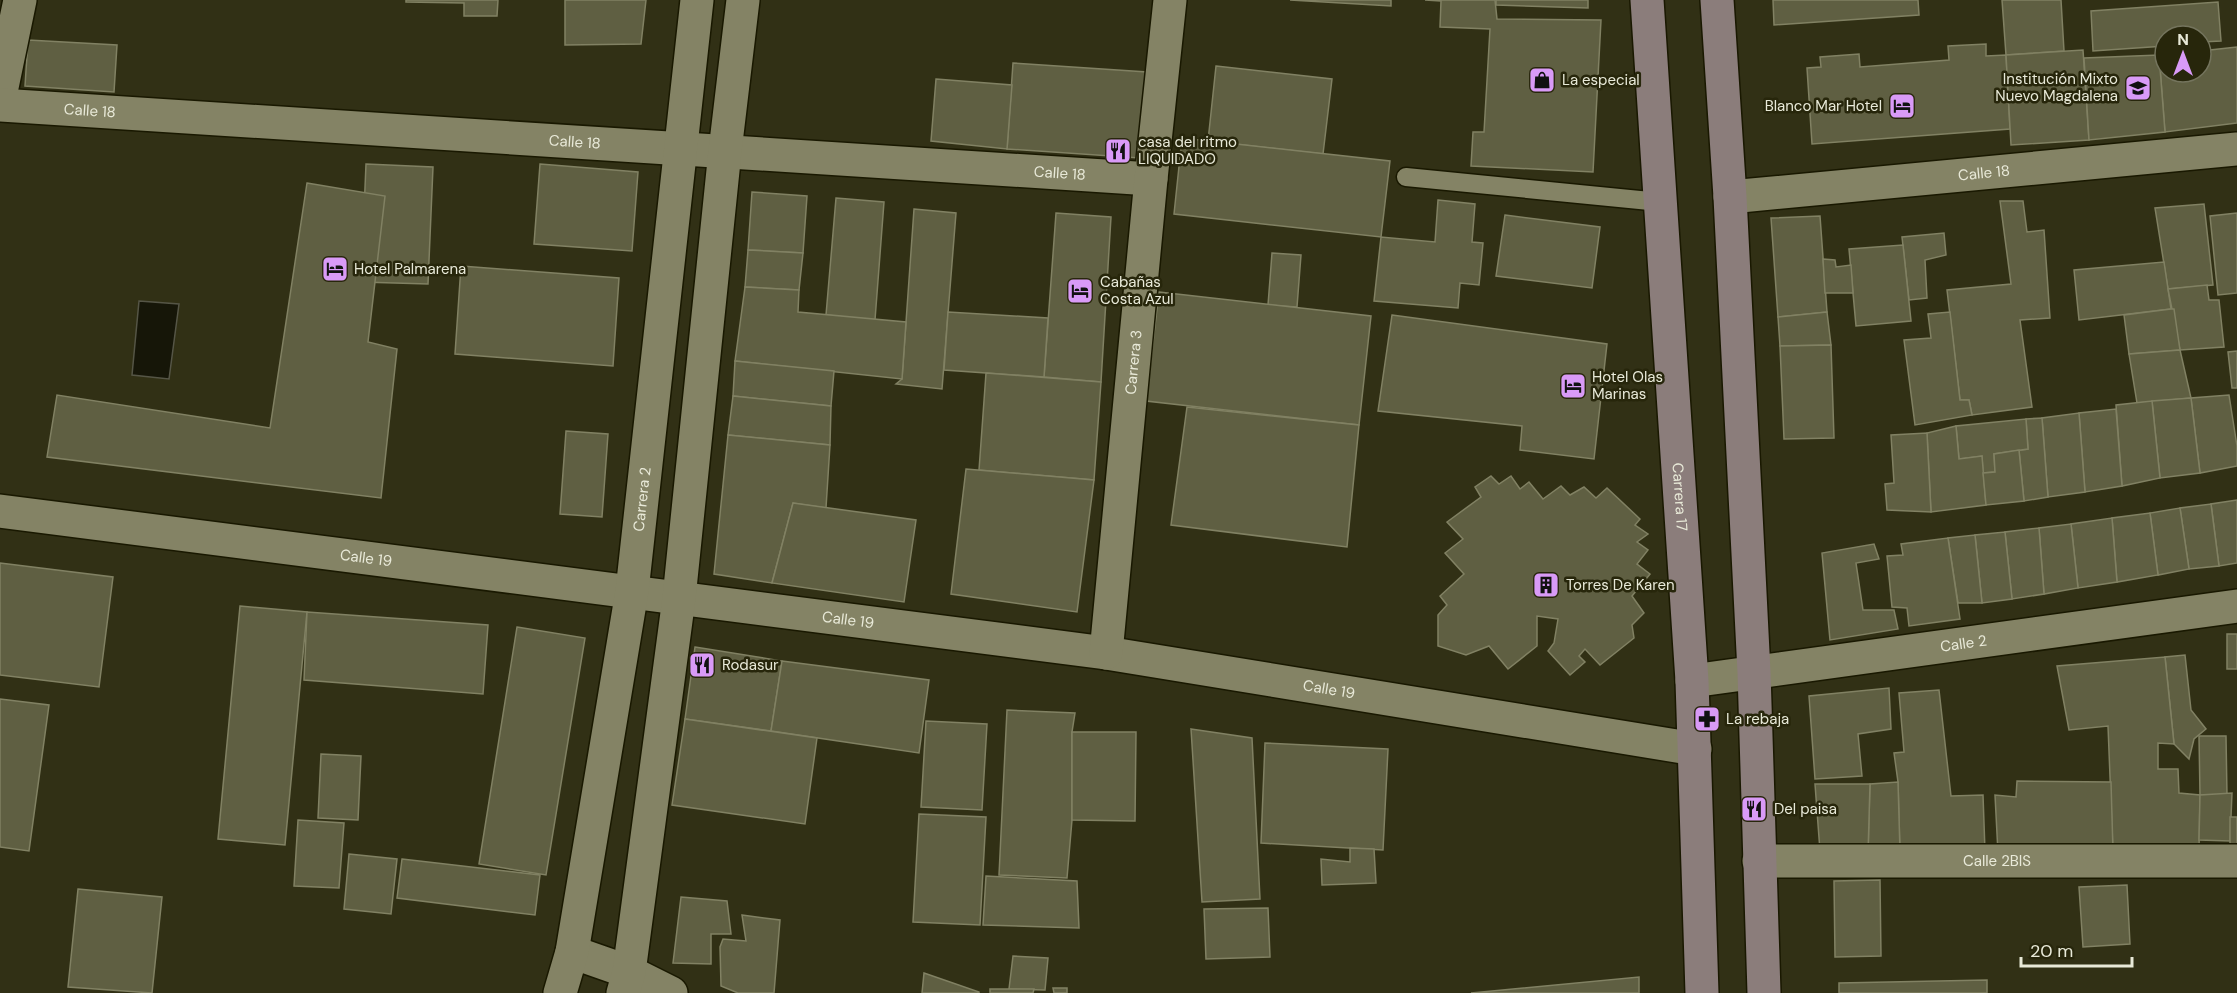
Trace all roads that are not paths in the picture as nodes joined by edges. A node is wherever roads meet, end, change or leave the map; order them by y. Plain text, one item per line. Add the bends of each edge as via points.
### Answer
1 (20, 0) edge
2 (697, 0) edge
3 (743, 0) edge
4 (1170, 0) edge
5 (1647, 0) edge
6 (1718, 0) edge
7 (0, 97) edge
8 (0, 105) edge
9 (2237, 149) edge
10 (681, 150) junction
11 (725, 151) junction
12 (1406, 177) dead end
13 (1151, 178) junction
14 (1730, 197) junction
15 (1660, 202) junction
16 (0, 511) edge
17 (632, 591) junction
18 (679, 598) junction
19 (2237, 606) edge
20 (1106, 653) junction
21 (1754, 672) junction
22 (1692, 681) junction
23 (1695, 749) junction
24 (1759, 861) junction
25 (2237, 861) edge
26 (572, 952) junction
27 (626, 983) edge
28 (560, 993) edge
29 (671, 993) edge
30 (1702, 993) edge
31 (1764, 993) edge

1 - 7 street
2 - 10 street, Carrera 2
3 - 11 street
4 - 13 street, Carrera 3
5 - 15 main road, Carrera 17
6 - 14 main road
8 - 10 street, Calle 18
9 - 14 street, Calle 18
10 - 11 street, Calle 18
10 - 17 street, Carrera 2
11 - 13 street, Calle 18
11 - 18 street
12 - 15 lane
13 - 20 street, Carrera 3
14 - 21 main road
15 - 22 main road, Carrera 17
16 - 17 street, Calle 19
17 - 18 street, Calle 19
17 - 26 street, Carrera 2
18 - 20 street, Calle 19
18 - 27 street
19 - 21 street, Calle 2
20 - 23 street, Calle 19
21 - 22 street, Calle 2
21 - 24 main road
22 - 23 main road, Carrera 17
23 - 30 main road, Carrera 17
24 - 25 street, Calle 2BIS
24 - 31 main road
26 - 27 street
26 - 28 street, Carrera 2
27 - 29 street

